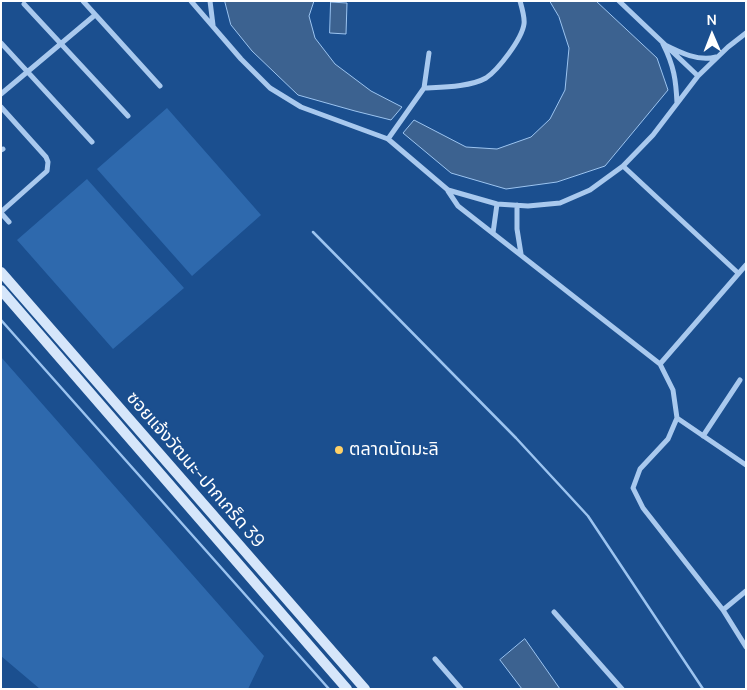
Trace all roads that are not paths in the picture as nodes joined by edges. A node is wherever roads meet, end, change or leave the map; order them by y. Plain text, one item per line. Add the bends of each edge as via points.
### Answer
1 (82, 1) edge
2 (191, 1) edge
3 (210, 1) edge
4 (520, 1) edge
5 (618, 1) edge
6 (24, 4) dead end
7 (95, 14) junction
8 (213, 26) junction
9 (746, 33) edge
10 (1, 43) edge
11 (60, 44) junction
12 (663, 44) junction
13 (429, 53) dead end
14 (718, 56) junction
15 (27, 72) junction
16 (698, 76) junction
17 (160, 86) dead end
18 (424, 88) junction
19 (1, 94) edge
20 (677, 104) junction
21 (1, 107) edge
22 (128, 116) dead end
23 (388, 139) junction
24 (92, 142) dead end
25 (623, 166) junction
26 (448, 190) junction
27 (497, 204) junction
28 (517, 205) junction
29 (1, 213) edge
30 (9, 222) dead end
31 (493, 233) junction
32 (521, 255) junction
33 (746, 265) edge
34 (1, 272) edge
35 (738, 273) junction
36 (1, 290) edge
37 (660, 364) junction
38 (740, 380) dead end
39 (677, 418) junction
40 (703, 436) junction
41 (746, 465) edge
42 (746, 591) edge
43 (723, 610) junction
44 (554, 612) dead end
45 (746, 647) edge
46 (435, 659) dead end
47 (347, 689) edge
48 (365, 689) edge
49 (461, 689) edge
50 (622, 689) edge

1 - 7 street
2 - 8 street
3 - 8 street
4 - 18 street via 524,25 500,66 484,79 452,87
5 - 12 street
6 - 11 street
7 - 11 street
7 - 17 street
8 - 23 street via 270,88 301,107
9 - 14 street
10 - 15 street
11 - 15 street
11 - 22 street
12 - 14 street via 689,56
12 - 16 street
12 - 20 street via 676,79
13 - 18 street
14 - 16 street
15 - 19 street
15 - 24 street
16 - 20 street
18 - 23 street
20 - 25 street
21 - 29 street via 46,157 48,168
23 - 26 street
25 - 28 street via 590,190 560,203
25 - 35 street
26 - 27 street
26 - 31 street via 458,206
27 - 28 street
27 - 31 street
28 - 32 street
29 - 30 street
31 - 32 street
32 - 37 street
33 - 35 street
34 - 48 main road, ซอยแจ้งวัฒนะ-ปากเกร็ด 39
35 - 37 street
36 - 47 main road, ซอยแจ้งวัฒนะ-ปากเกร็ด 39
37 - 39 street via 673,390
38 - 40 street
39 - 40 street
39 - 43 street via 668,438 640,469 634,488 643,508
40 - 41 street
42 - 43 street
43 - 45 street
44 - 50 street
46 - 49 street

